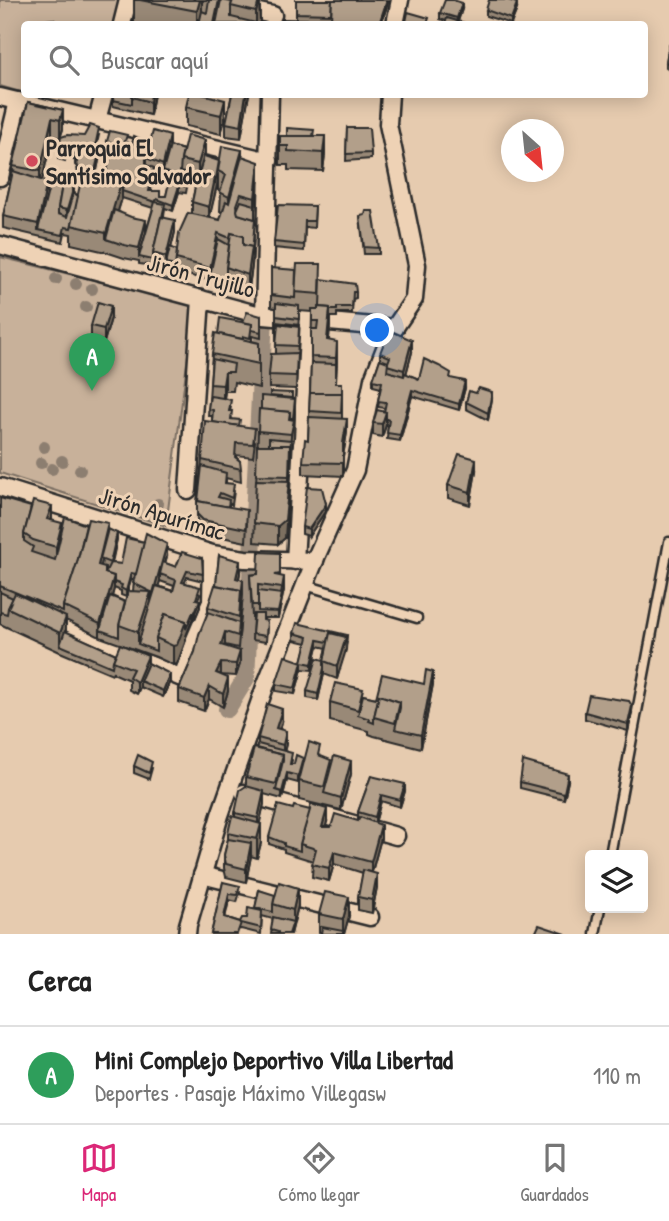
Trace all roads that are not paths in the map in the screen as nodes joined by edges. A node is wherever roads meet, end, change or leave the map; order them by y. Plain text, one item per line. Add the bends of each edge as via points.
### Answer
1 (128, 0) edge
2 (204, 0) edge
3 (400, 0) edge
4 (273, 13) edge
5 (123, 21) edge
6 (396, 21) edge
7 (0, 97) edge
8 (103, 98) edge
9 (270, 98) edge
10 (390, 98) edge
11 (18, 101) junction
12 (97, 120) junction
13 (269, 161) junction
14 (0, 177) edge
15 (0, 245) edge
16 (201, 299) junction
17 (264, 316) junction
18 (309, 320) junction
19 (395, 328) junction
20 (0, 487) edge
21 (188, 490) dead end
22 (669, 542) edge
23 (212, 554) junction
24 (295, 561) junction
25 (315, 561) junction
26 (305, 585) junction
27 (36, 617) edge
28 (417, 618) dead end
29 (229, 789) junction
30 (396, 836) dead end
31 (611, 850) edge
32 (202, 875) junction
33 (599, 913) edge
34 (370, 918) dead end
35 (187, 930) edge
36 (595, 934) edge

1 - 5 street
2 - 4 street
3 - 6 street
7 - 11 street
8 - 12 street
9 - 13 street
10 - 19 street via 388,124 417,265 414,299
11 - 12 street
11 - 14 street
12 - 13 street
13 - 17 street
15 - 16 street, Jirón Trujillo
16 - 17 street, Jirón Trujillo
16 - 21 street
17 - 18 street, Jirón Trujillo
18 - 19 street, Jirón Trujillo
18 - 24 street
19 - 25 street via 373,379 355,470
20 - 23 street, Jirón Apurímac
22 - 31 lane
23 - 24 street, Jirón Apurímac
23 - 27 street via 211,602 182,678
24 - 25 street, Jirón Apurímac
25 - 26 street
26 - 28 lane
26 - 29 street
29 - 30 street
29 - 32 street
32 - 34 street
32 - 35 street
33 - 36 lane

